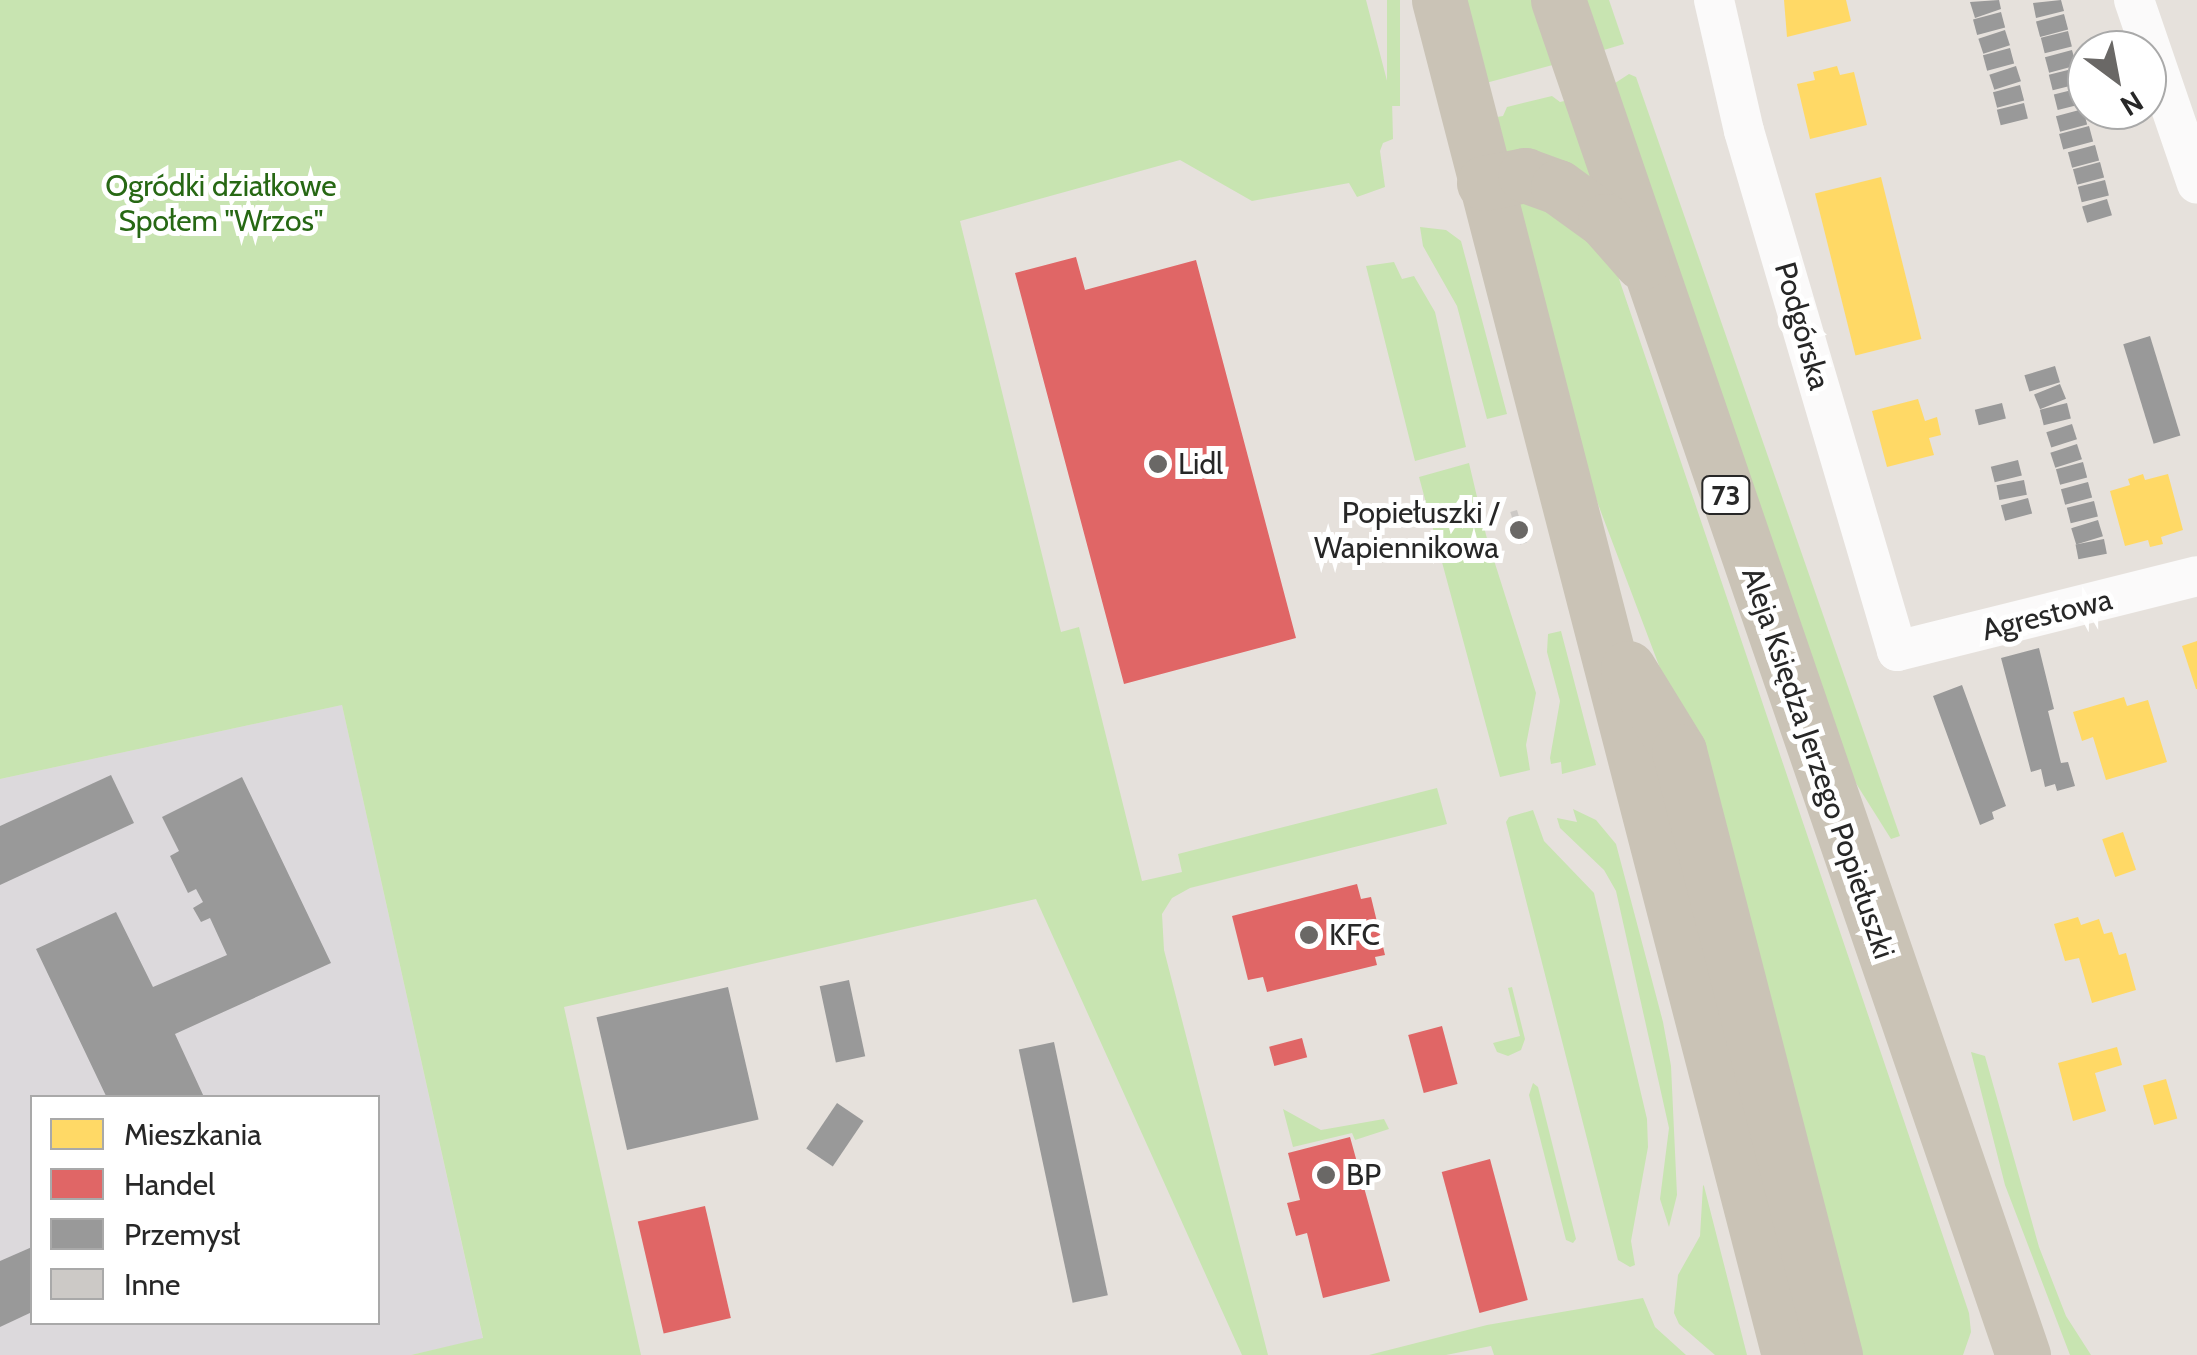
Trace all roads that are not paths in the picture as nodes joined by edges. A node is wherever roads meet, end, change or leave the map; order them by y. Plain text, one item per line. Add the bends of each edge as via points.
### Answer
1 (1438, 0) edge
2 (1558, 0) edge
3 (1714, 0) edge
4 (2134, 0) edge
5 (1484, 183) junction
6 (2197, 184) edge
7 (1649, 272) junction
8 (2197, 576) edge
9 (1598, 618) junction
10 (1896, 651) joint
11 (1992, 1264) junction
12 (1788, 1355) edge
13 (1836, 1355) edge
14 (1982, 1355) edge
15 (2024, 1355) edge

1 - 5 main road
2 - 7 main road, Aleja Księdza Jerzego Popiełuszki / 73
3 - 10 street, Podgórska via 1744,130
4 - 6 street
5 - 7 main road via 1525,175 1558,187 1605,221
5 - 9 main road
7 - 11 main road, Aleja Księdza Jerzego Popiełuszki / 73
8 - 10 street, Agrestowa
9 - 12 main road
9 - 13 main road via 1679,751
11 - 14 main road
11 - 15 main road, Aleja Księdza Jerzego Popiełuszki / 73

